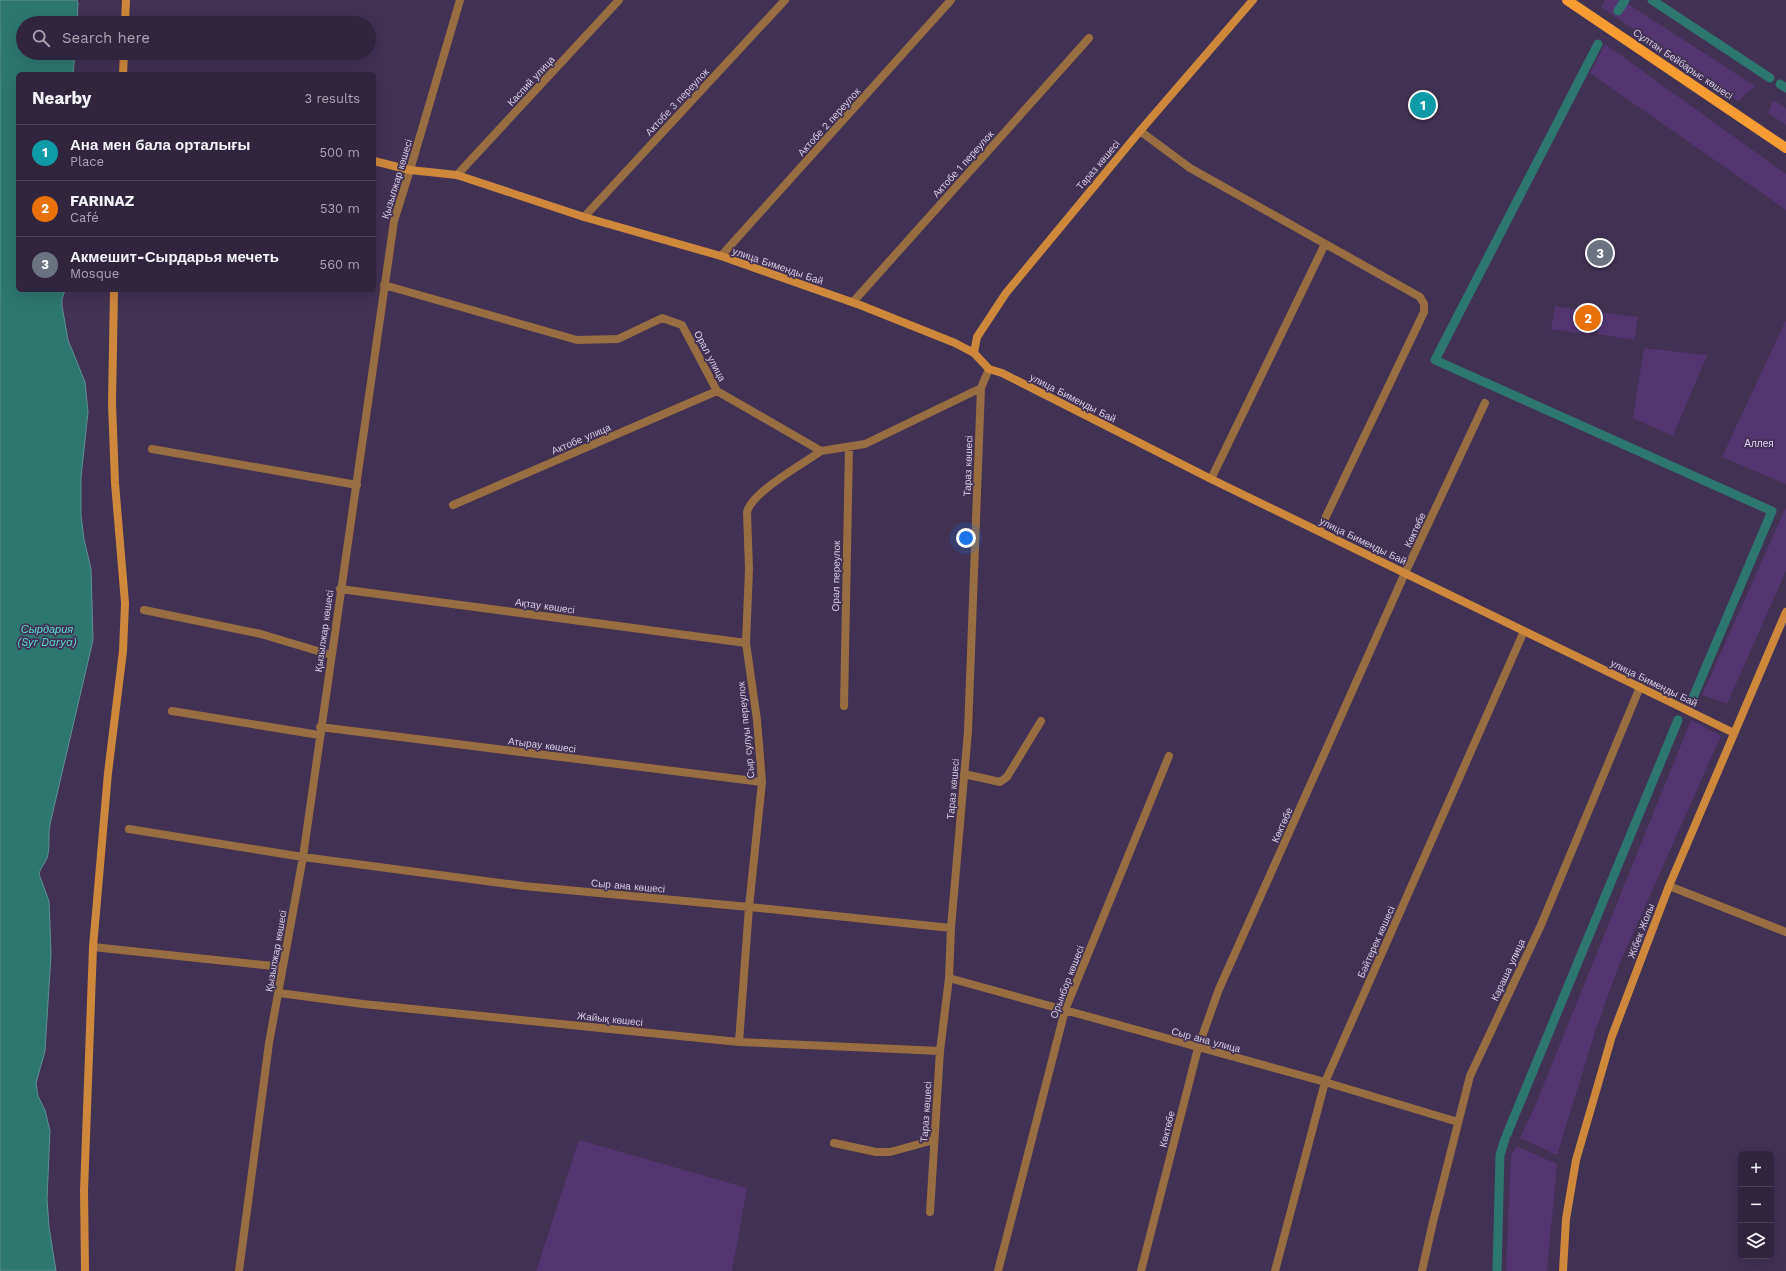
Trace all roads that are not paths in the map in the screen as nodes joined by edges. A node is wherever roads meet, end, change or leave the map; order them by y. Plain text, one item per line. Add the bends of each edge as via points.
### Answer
1 (126, 0) edge
2 (460, 0) edge
3 (619, 0) edge
4 (785, 0) edge
5 (952, 0) edge
6 (1253, 0) edge
7 (1567, 0) edge
8 (125, 16) edge
9 (1089, 38) dead end
10 (124, 60) edge
11 (123, 72) edge
12 (1140, 131) junction
13 (1786, 148) edge
14 (376, 162) edge
15 (410, 170) junction
16 (458, 175) junction
17 (584, 217) junction
18 (1325, 244) junction
19 (721, 256) junction
20 (384, 284) junction
21 (114, 292) edge
22 (852, 302) junction
23 (974, 353) junction
24 (989, 369) junction
25 (981, 388) junction
26 (717, 391) junction
27 (1485, 403) dead end
28 (849, 447) junction
29 (152, 449) dead end
30 (821, 451) junction
31 (1211, 479) junction
32 (357, 485) junction
33 (453, 505) dead end
34 (1319, 531) junction
35 (1406, 574) junction
36 (340, 589) junction
37 (144, 610) dead end
38 (1786, 612) edge
39 (1524, 631) junction
40 (746, 643) junction
41 (331, 655) junction
42 (1640, 687) junction
43 (844, 706) dead end
44 (172, 711) dead end
45 (1041, 721) dead end
46 (320, 731) junction
47 (1734, 733) junction
48 (1169, 756) dead end
49 (964, 774) junction
50 (762, 782) junction
51 (129, 829) dead end
52 (303, 858) junction
53 (1669, 886) junction
54 (749, 907) junction
55 (951, 928) junction
56 (1786, 932) edge
57 (93, 946) junction
58 (283, 967) junction
59 (949, 978) junction
60 (279, 994) junction
61 (1065, 1010) junction
62 (739, 1042) junction
63 (1198, 1048) junction
64 (940, 1051) junction
65 (1325, 1082) junction
66 (1458, 1122) junction
67 (934, 1140) junction
68 (834, 1143) dead end
69 (930, 1212) dead end
70 (85, 1271) edge
71 (239, 1271) edge
72 (998, 1271) edge
73 (1141, 1271) edge
74 (1275, 1271) edge
75 (1422, 1271) edge
76 (1563, 1271) edge

1 - 8 street
2 - 15 street, Қызылжар көшесі
3 - 16 street, Каспий улица
4 - 17 street, Актобе 3 переулок
5 - 19 street, Актобе 2 переулок
6 - 12 street, Тараз көшесі
7 - 13 main road, Сұлтан Бейбарыс көшесі
9 - 22 street, Актобе 1 переулок
10 - 11 street
12 - 18 street via 1190,168
12 - 23 street, Тараз көшесі via 1006,293 977,337
14 - 15 street, улица Бименды Бай
15 - 16 street, улица Бименды Бай
15 - 20 street, Қызылжар көшесі via 394,221
16 - 17 street, улица Бименды Бай
17 - 19 street, улица Бименды Бай
18 - 31 street
18 - 34 street via 1420,297 1424,304 1424,312
19 - 22 street, улица Бименды Бай
20 - 26 street, Орал улица via 577,340 618,339 662,318 682,325
20 - 32 street, Қызылжар көшесі
21 - 57 street via 112,403 115,483 125,603
22 - 23 street, улица Бименды Бай
23 - 24 street, улица Бименды Бай
24 - 25 street, Тараз көшесі
24 - 31 street, улица Бименды Бай via 1048,396
25 - 28 street via 865,444
25 - 49 street, Тараз көшесі via 968,731
26 - 30 street, Орал улица
26 - 33 street, Актобе улица
27 - 35 street, Көктөбе
28 - 30 street
28 - 43 street, Орал переулок
29 - 32 street
30 - 40 street, Сыр сулуы переулок via 762,492 749,505
31 - 34 street, улица Бименды Бай
32 - 36 street, Қызылжар көшесі
34 - 35 street, улица Бименды Бай
35 - 39 street, улица Бименды Бай
35 - 63 street, Көктөбе via 1219,990
36 - 40 street, Ақтау көшесі
36 - 41 street, Қызылжар көшесі
37 - 41 street via 261,634
38 - 47 street, Жібек Жолы
39 - 42 street, улица Бименды Бай
39 - 65 street, Бәйтерек көшесі
40 - 50 street, Сыр сулуы переулок via 757,720
41 - 46 street, Қызылжар көшесі
42 - 47 street, улица Бименды Бай
42 - 66 street, Караша улица via 1541,925 1470,1076
44 - 46 street, Атырау көшесі
45 - 49 street via 1007,777 1000,782
46 - 50 street, Атырау көшесі
46 - 52 street, Қызылжар көшесі
47 - 53 street, Жібек Жолы
48 - 61 street, Орынбор көшесі
49 - 55 street, Тараз көшесі
50 - 54 street, Сыр сулуы переулок
51 - 52 street, Сыр ана көшесі
52 - 54 street, Сыр ана көшесі via 524,886
52 - 58 street, Қызылжар көшесі
53 - 56 street
53 - 76 street, Жібек Жолы via 1612,1036 1576,1160 1566,1219
54 - 55 street, Сыр ана көшесі
54 - 62 street, Сыр сулуы переулок
55 - 59 street, Тараз көшесі
57 - 58 street
57 - 70 street via 84,1191
58 - 60 street, Қызылжар көшесі
59 - 61 street, Сыр ана улица
59 - 64 street, Тараз көшесі
60 - 62 street, Жайық көшесі
60 - 71 street, Қызылжар көшесі via 269,1043
61 - 63 street, Сыр ана улица
61 - 72 street, Орынбор көшесі
62 - 64 street, Жайық көшесі
63 - 65 street, Сыр ана улица
63 - 73 street, Көктөбе
64 - 67 street, Тараз көшесі
65 - 66 street, Сыр ана улица
65 - 74 street, Бәйтерек көшесі
66 - 75 street, Караша улица
67 - 68 street via 890,1152 876,1152
67 - 69 street, Тараз көшесі

